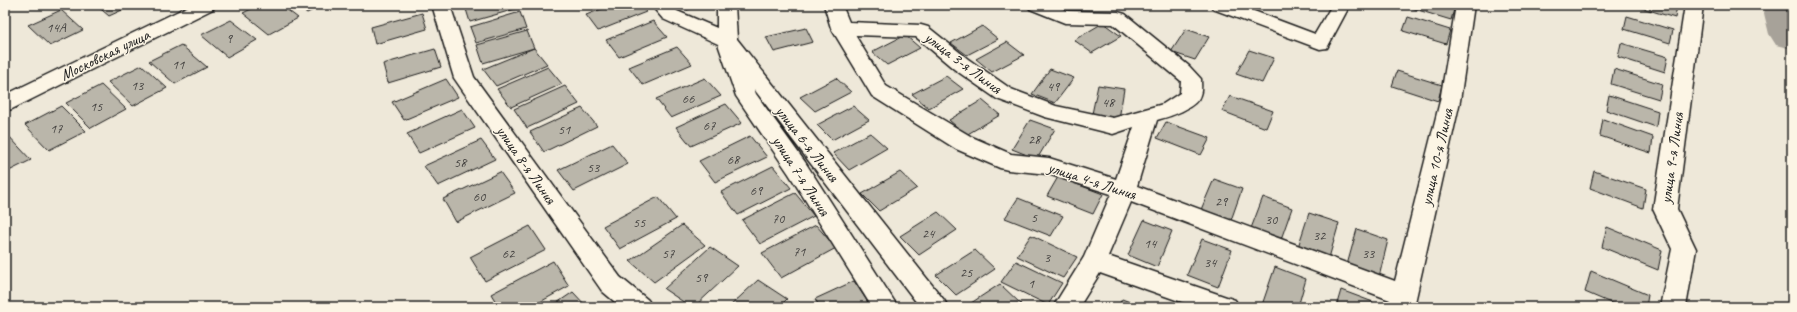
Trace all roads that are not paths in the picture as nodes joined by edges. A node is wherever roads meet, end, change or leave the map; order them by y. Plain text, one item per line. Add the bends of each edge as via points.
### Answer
1 (206, 5) edge
2 (441, 5) edge
3 (660, 5) edge
4 (726, 5) edge
5 (833, 5) edge
6 (1037, 5) edge
7 (1220, 5) edge
8 (1341, 5) edge
9 (1465, 5) edge
10 (1694, 5) edge
11 (841, 28) junction
12 (727, 40) junction
13 (5, 104) edge
14 (1148, 116) junction
15 (1124, 190) junction
16 (1094, 261) junction
17 (1402, 301) edge
18 (639, 307) edge
19 (885, 307) edge
20 (935, 307) edge
21 (1066, 307) edge
22 (1226, 307) edge
23 (1673, 307) edge

1 - 13 street, Московская улица
2 - 18 street, улица 8-я Линия via 464,78 611,284
3 - 12 street, улица 6-я Линия via 670,15
4 - 12 street, улица 7-я Линия
5 - 11 street, улица 4-я Линия
6 - 14 street, улица 3-я Линия via 1065,17 1118,18 1191,79 1190,96 1170,109
7 - 8 street via 1320,43
9 - 17 street, улица 10-я Линия via 1450,101
10 - 23 street, улица 9-я Линия via 1665,210 1684,249
11 - 14 street, улица 3-я Линия via 921,31 961,64 1004,94 1052,112 1113,126
11 - 15 street, улица 4-я Линия via 878,91 964,143 1008,162 1049,166
12 - 19 street, улица 7-я Линия via 746,96 797,168
12 - 20 street, улица 6-я Линия
14 - 15 street
15 - 16 street
15 - 17 street, улица 4-я Линия
16 - 21 street
16 - 22 street

